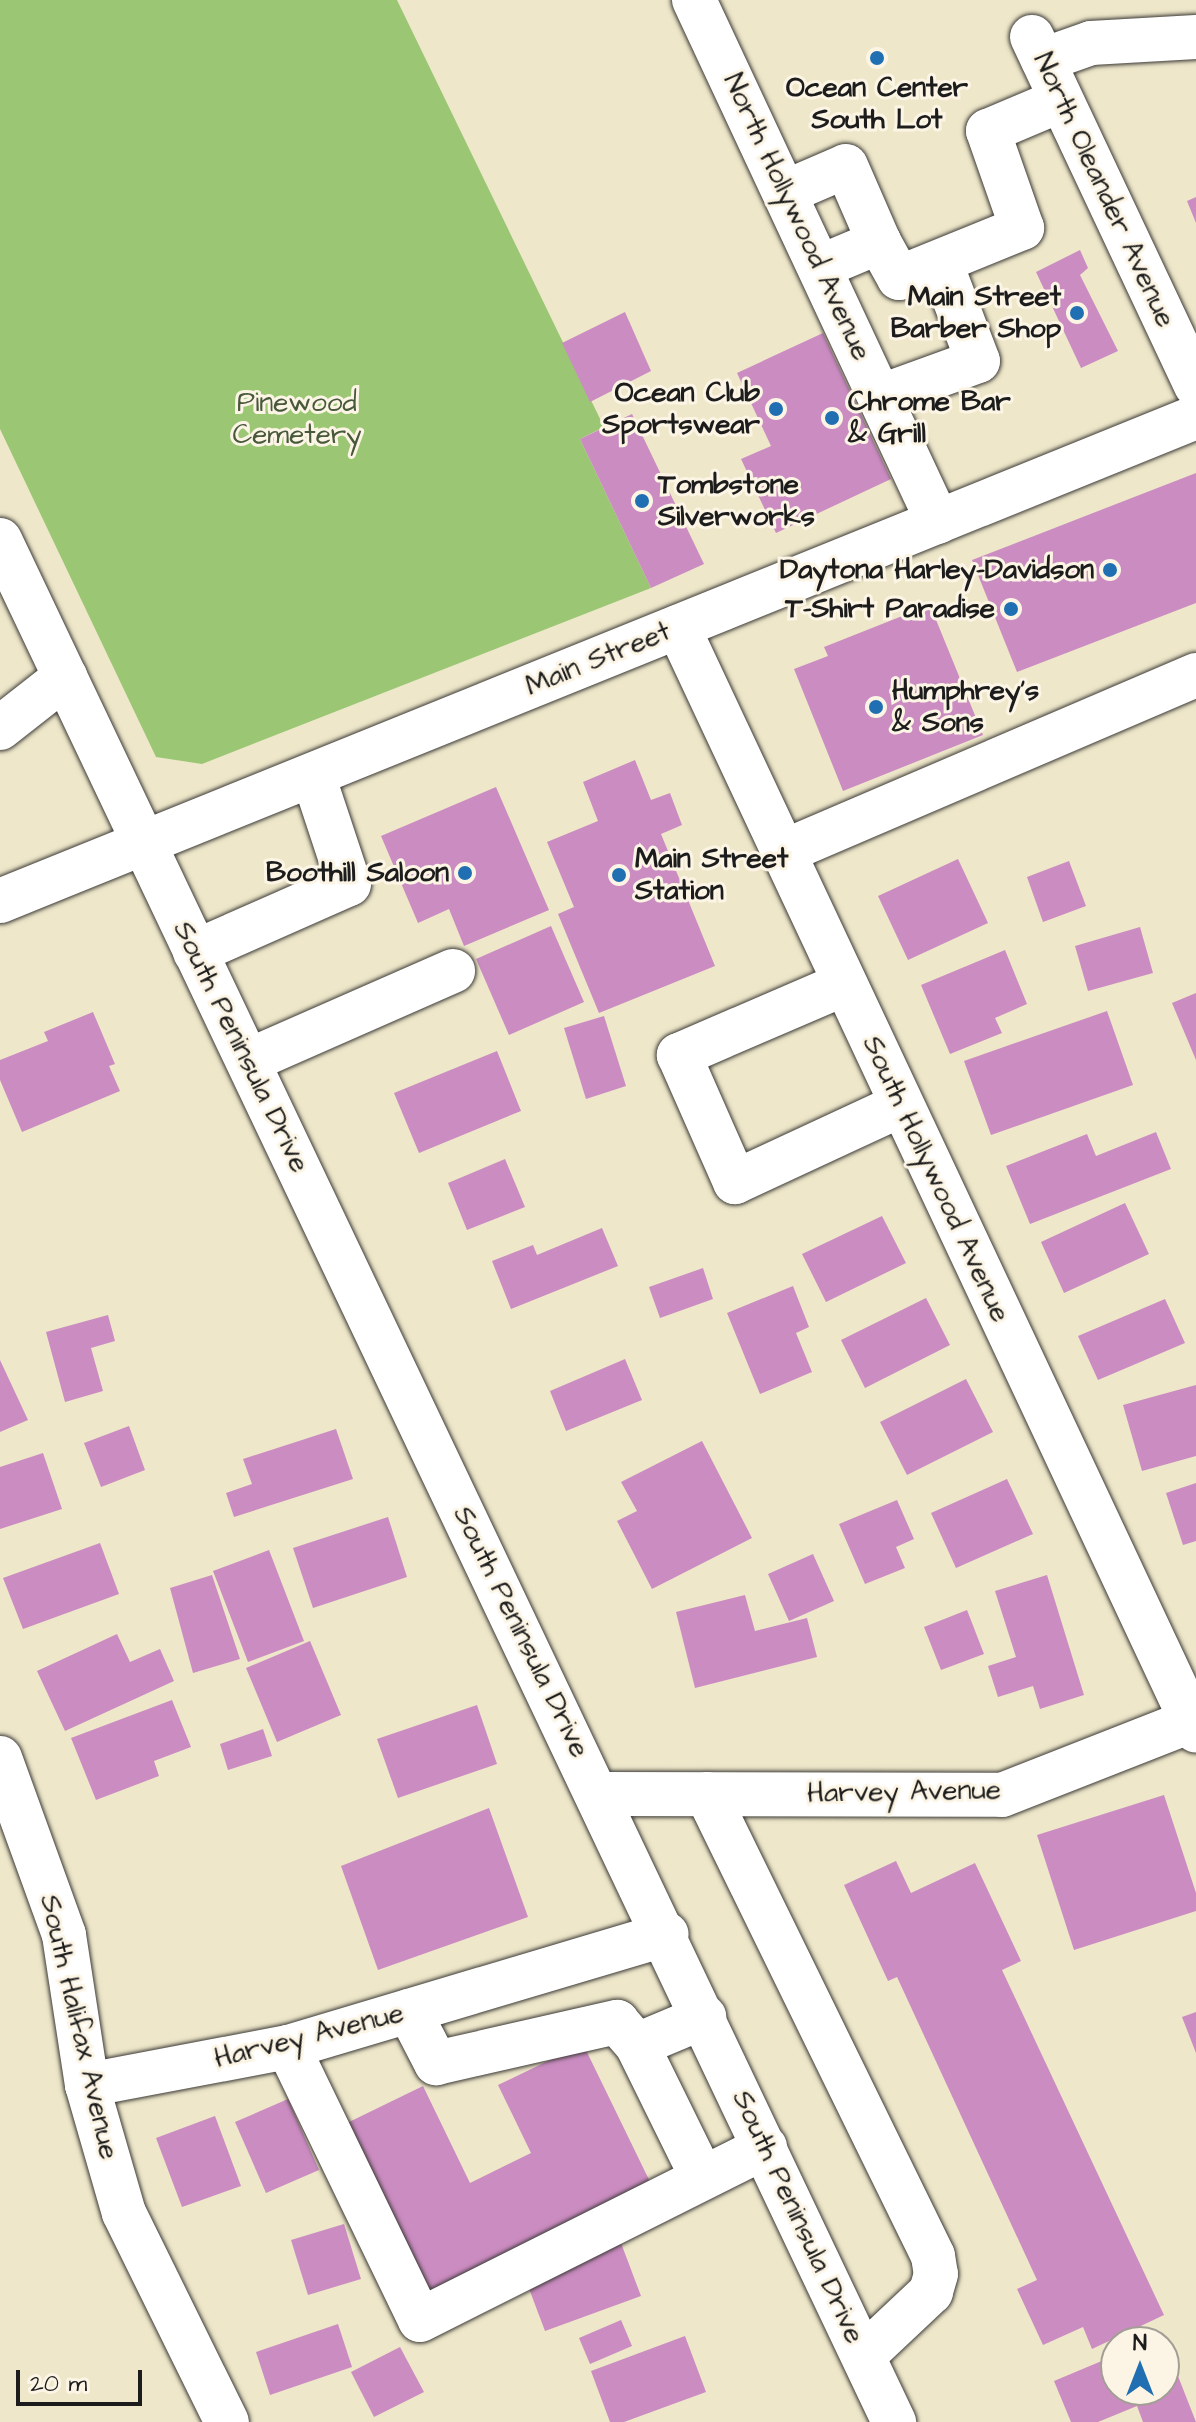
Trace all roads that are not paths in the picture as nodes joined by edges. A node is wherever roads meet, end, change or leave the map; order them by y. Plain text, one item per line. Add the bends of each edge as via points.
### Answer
1 (694, 0) edge
2 (1196, 37) edge
3 (1061, 100) junction
4 (786, 192) junction
5 (879, 242) junction
6 (941, 264) junction
7 (822, 266) junction
8 (1196, 385) edge
9 (882, 396) junction
10 (1196, 417) edge
11 (938, 522) junction
12 (0, 540) edge
13 (678, 627) junction
14 (1196, 675) edge
15 (65, 677) junction
16 (0, 728) edge
17 (313, 775) junction
18 (143, 843) junction
19 (783, 852) junction
20 (0, 901) edge
21 (195, 952) junction
22 (453, 971) dead end
23 (844, 984) junction
24 (248, 1061) junction
25 (901, 1105) junction
26 (1195, 1724) edge
27 (0, 1758) edge
28 (598, 1794) junction
29 (707, 1794) junction
30 (666, 1934) junction
31 (409, 2011) junction
32 (704, 2017) junction
33 (637, 2045) junction
34 (288, 2047) junction
35 (87, 2085) junction
36 (765, 2147) junction
37 (702, 2177) junction
38 (863, 2356) junction
39 (227, 2422) edge
40 (894, 2422) edge

1 - 4 street, North Hollywood Avenue
2 - 3 street, North Oleander Avenue via 1038,49
3 - 6 street via 988,131 1022,228
3 - 8 street, North Oleander Avenue
4 - 5 street via 846,166
4 - 7 street, North Hollywood Avenue
5 - 6 street via 899,278
5 - 7 street
6 - 9 street via 978,361
7 - 9 street, North Hollywood Avenue
9 - 11 street, North Hollywood Avenue
10 - 11 street, Main Street
11 - 13 street, Main Street
12 - 15 street, South Peninsula Drive
13 - 17 street, Main Street
13 - 19 street, South Hollywood Avenue
14 - 19 street
15 - 16 street
15 - 18 street, South Peninsula Drive
17 - 18 street, Main Street
17 - 21 street via 349,884
18 - 20 street, Main Street
18 - 21 street, South Peninsula Drive
19 - 23 street, South Hollywood Avenue
21 - 24 street, South Peninsula Drive
22 - 24 street
23 - 25 street, South Hollywood Avenue
23 - 25 street via 679,1055 735,1182
24 - 28 street, South Peninsula Drive
25 - 26 street, South Hollywood Avenue
26 - 29 street, Harvey Avenue via 1002,1795
27 - 35 street, South Halifax Avenue via 64,1935
28 - 29 street, Harvey Avenue
28 - 30 street, South Peninsula Drive
29 - 38 street via 933,2256 931,2292
30 - 31 street, Harvey Avenue
30 - 32 street, South Peninsula Drive
31 - 33 street via 436,2063 617,2022
31 - 34 street, Harvey Avenue
32 - 33 street
32 - 36 street, South Peninsula Drive
33 - 37 street
34 - 35 street, Harvey Avenue
34 - 37 street via 420,2320
35 - 39 street, South Halifax Avenue via 124,2213
36 - 37 street
36 - 38 street, South Peninsula Drive
38 - 40 street, South Peninsula Drive

